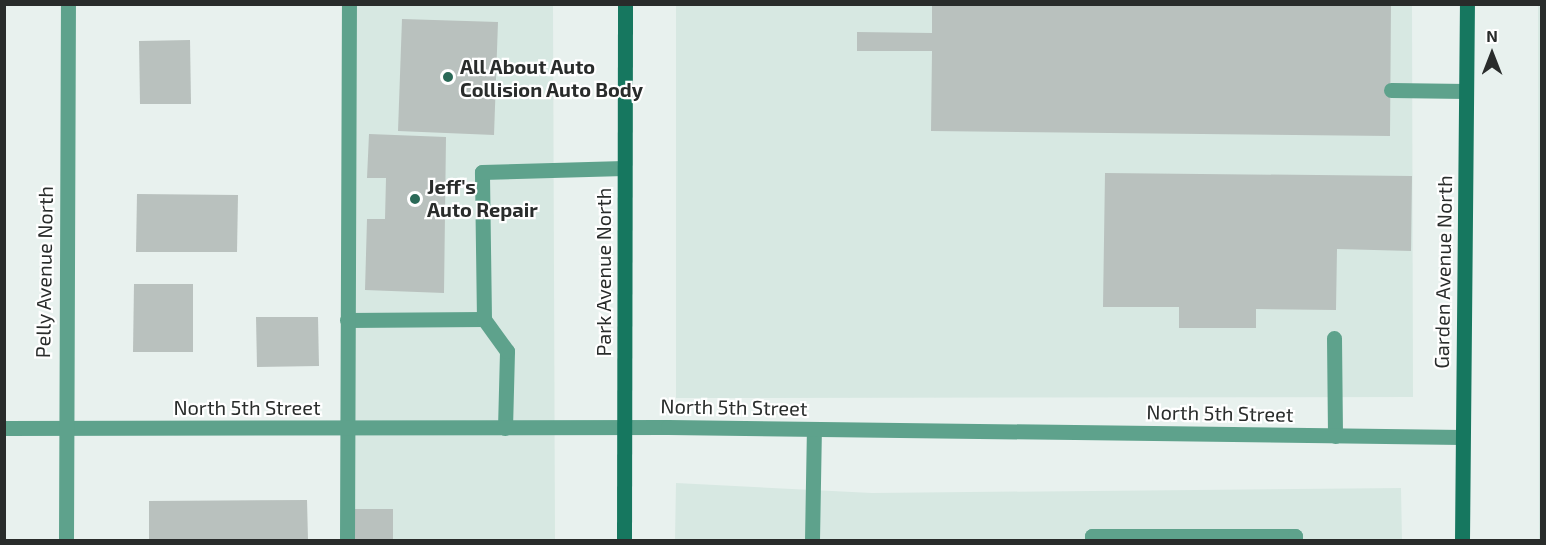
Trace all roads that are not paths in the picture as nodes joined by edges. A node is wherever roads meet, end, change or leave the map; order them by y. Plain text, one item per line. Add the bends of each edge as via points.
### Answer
1 (68, 4) edge
2 (349, 4) edge
3 (625, 4) edge
4 (1467, 4) edge
5 (1391, 90) dead end
6 (1466, 91) junction
7 (624, 168) junction
8 (484, 319) junction
9 (347, 320) junction
10 (1334, 338) dead end
11 (4, 428) edge
12 (64, 428) junction
13 (347, 428) junction
14 (505, 428) junction
15 (624, 428) junction
16 (814, 429) junction
17 (1335, 436) junction
18 (1462, 437) junction
19 (66, 540) edge
20 (347, 540) edge
21 (624, 540) edge
22 (812, 540) edge
23 (1092, 540) edge
24 (1295, 540) edge
25 (1462, 540) edge

1 - 12 street, Pelly Avenue North
2 - 9 street
3 - 7 street, Park Avenue North
4 - 6 street, Garden Avenue North
5 - 6 street
6 - 18 street, Garden Avenue North
7 - 8 street via 482,172
7 - 15 street, Park Avenue North
8 - 9 street
8 - 14 street via 507,351
9 - 13 street
10 - 17 street
11 - 12 street, North 5th Street
12 - 13 street, North 5th Street
12 - 19 street, Pelly Avenue North
13 - 14 street, North 5th Street
13 - 20 street
14 - 15 street, North 5th Street
15 - 16 street, North 5th Street
15 - 21 street, Park Avenue North
16 - 17 street, North 5th Street
16 - 22 street
17 - 18 street, North 5th Street
18 - 25 street, Garden Avenue North
23 - 24 street via 1092,536 1295,536

